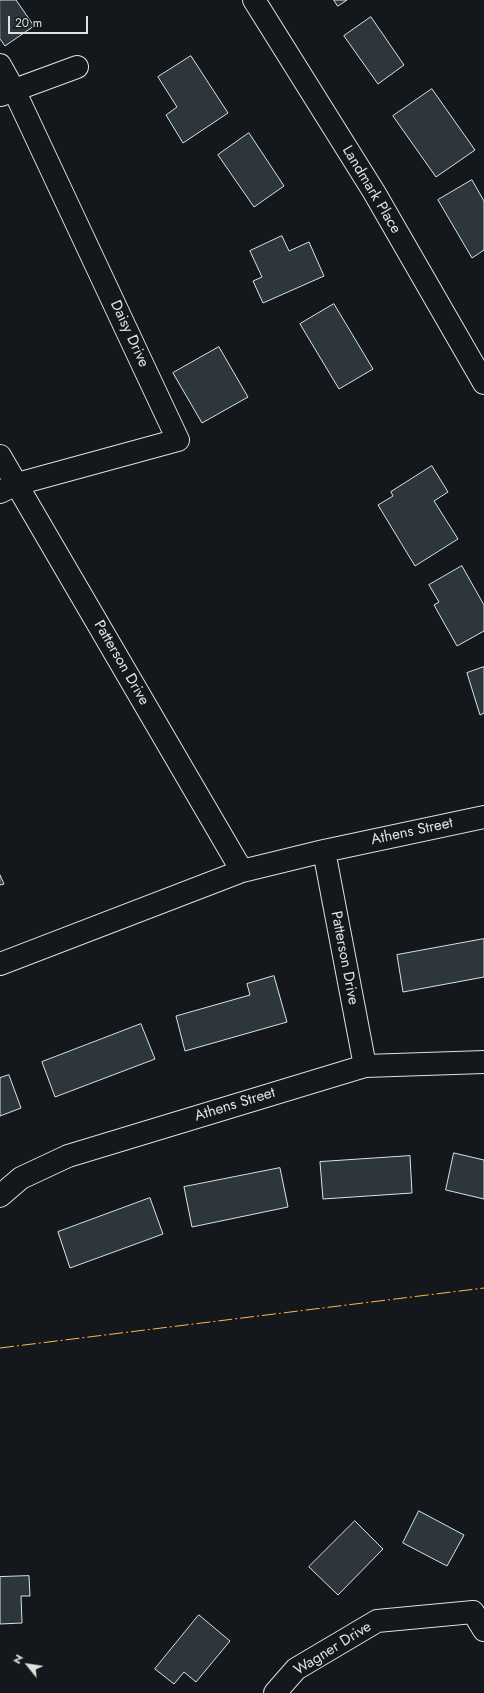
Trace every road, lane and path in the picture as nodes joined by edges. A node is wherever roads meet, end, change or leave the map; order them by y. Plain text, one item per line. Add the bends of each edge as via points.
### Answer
1 (254, 0) edge
2 (0, 65) edge
3 (77, 67) dead end
4 (7, 93) edge
5 (484, 383) edge
6 (0, 456) edge
7 (8, 488) edge
8 (484, 817) edge
9 (324, 851) junction
10 (242, 871) junction
11 (0, 964) edge
12 (484, 1062) edge
13 (365, 1066) junction
14 (0, 1196) edge
15 (484, 1630) edge
16 (275, 1693) edge

1 - 5 street, Landmark Place via 374,192
2 - 4 street
3 - 4 street
4 - 7 street, Daisy Drive via 178,440
6 - 7 street, Patterson Drive
7 - 10 street, Patterson Drive
8 - 9 street, Athens Street
9 - 10 street, Athens Street
9 - 13 street, Patterson Drive
10 - 11 street, Athens Street
12 - 13 street, Athens Street
13 - 14 street, Athens Street via 68,1156 21,1178
15 - 16 street, Wagner Drive via 473,1612 377,1621 296,1669

